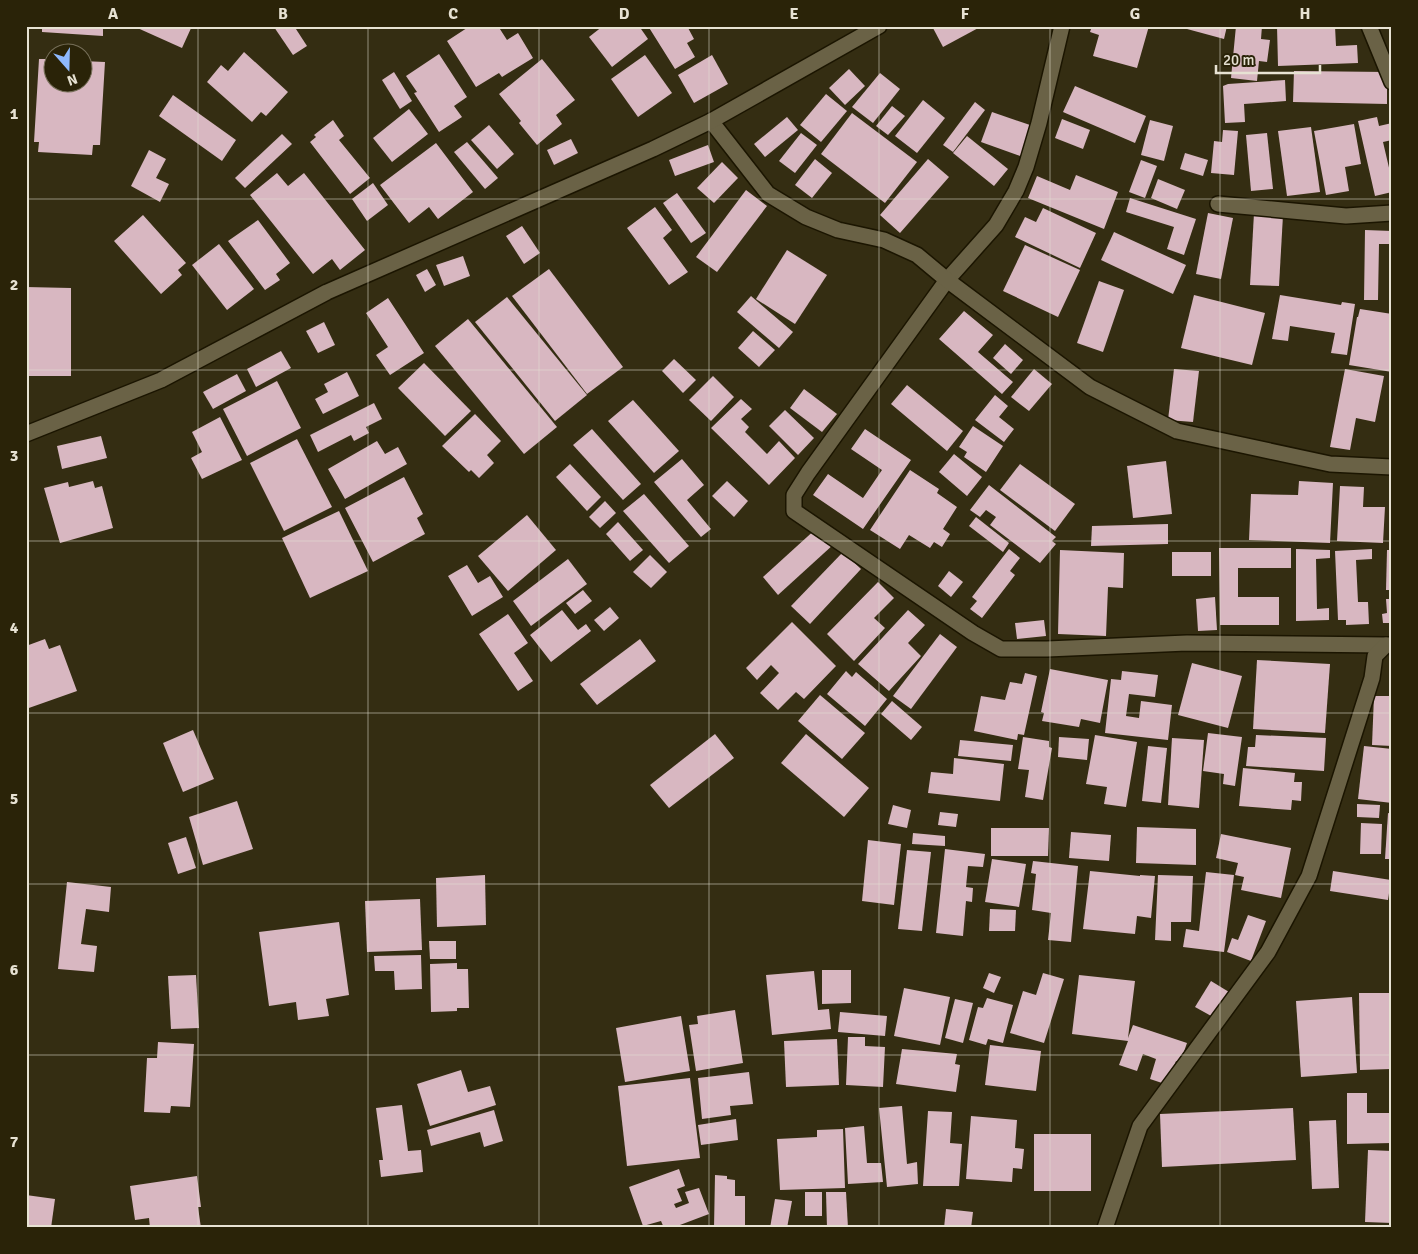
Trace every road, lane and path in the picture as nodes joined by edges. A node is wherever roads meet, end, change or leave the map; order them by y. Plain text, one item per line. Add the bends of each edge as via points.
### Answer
1 (878, 26) edge
2 (1062, 26) edge
3 (1369, 26) edge
4 (1392, 82) edge
5 (711, 121) junction
6 (1218, 204) dead end
7 (1392, 213) edge
8 (947, 280) junction
9 (26, 434) edge
10 (1392, 466) edge
11 (1389, 645) edge
12 (1105, 1228) edge

1 - 5 street
2 - 8 street via 1039,122 1016,191 996,225
3 - 4 street
5 - 8 street via 768,194 838,230 884,240 917,254
5 - 9 street via 327,292 161,380
6 - 7 street via 1346,216
8 - 10 street via 1090,387 1177,431 1330,464
8 - 11 street via 808,473 794,495 794,511 973,634 1001,649 1187,643
11 - 12 street via 1374,656 1372,678 1309,876 1268,952 1140,1126

